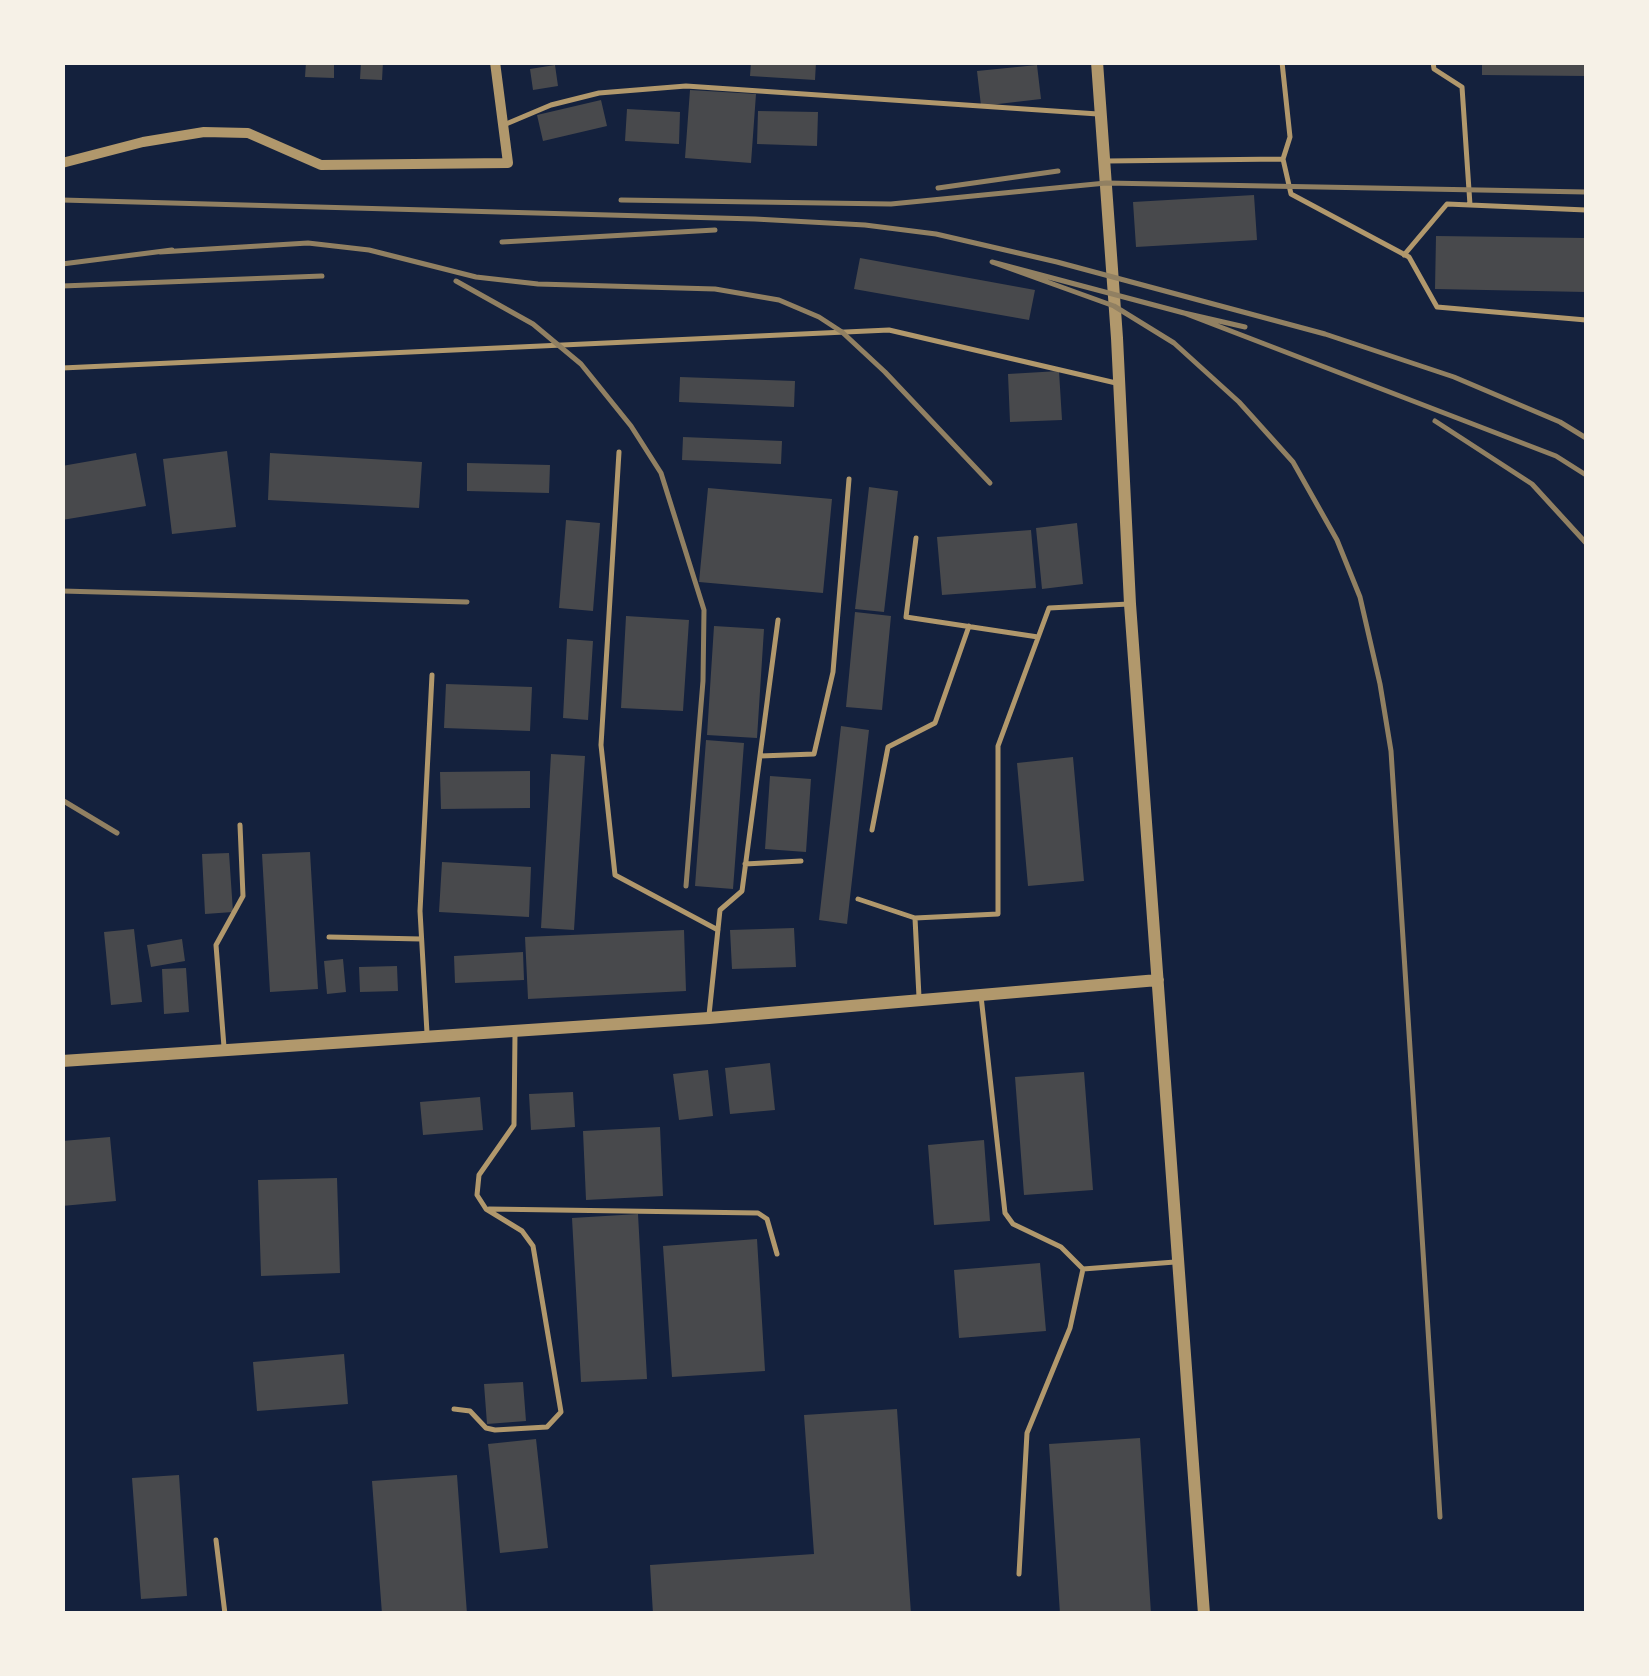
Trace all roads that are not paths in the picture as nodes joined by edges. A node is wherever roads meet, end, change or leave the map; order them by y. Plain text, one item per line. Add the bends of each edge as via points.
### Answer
1 (495, 62) edge
2 (1097, 62) edge
3 (1282, 62) edge
4 (1433, 62) edge
5 (1101, 115) junction
6 (504, 125) junction
7 (1283, 158) junction
8 (1104, 161) junction
9 (62, 163) edge
10 (1470, 205) junction
11 (1586, 210) edge
12 (1404, 255) junction
13 (1586, 320) edge
14 (62, 368) edge
15 (1119, 384) junction
16 (619, 452) dead end
17 (849, 478) dead end
18 (916, 538) dead end
19 (1130, 604) junction
20 (778, 620) dead end
21 (969, 626) junction
22 (1038, 638) junction
23 (432, 675) dead end
24 (760, 756) junction
25 (240, 825) dead end
26 (872, 830) dead end
27 (801, 861) dead end
28 (745, 864) junction
29 (858, 899) dead end
30 (915, 918) junction
31 (718, 930) junction
32 (329, 937) dead end
33 (421, 939) junction
34 (1158, 980) junction
35 (981, 995) junction
36 (919, 1000) junction
37 (709, 1018) junction
38 (515, 1030) junction
39 (427, 1036) junction
40 (224, 1048) junction
41 (62, 1060) edge
42 (486, 1209) junction
43 (777, 1254) dead end
44 (1178, 1262) junction
45 (1083, 1269) junction
46 (454, 1409) dead end
47 (216, 1540) dead end
48 (1019, 1574) dead end
49 (225, 1614) edge
50 (1204, 1614) edge

1 - 6 street
2 - 5 street
3 - 7 lane via 1290,137
4 - 10 lane via 1434,70 1462,87
5 - 6 lane via 686,86 600,94
5 - 8 street
6 - 9 street via 508,163 320,165 248,133 204,132
7 - 8 lane
7 - 12 lane via 1291,194
8 - 15 street
10 - 11 lane
10 - 12 lane via 1447,204
12 - 13 lane via 1437,306
14 - 15 lane via 889,330
15 - 19 street
16 - 31 lane via 602,744 615,875
17 - 24 lane via 833,672 814,754
18 - 21 lane via 906,616
19 - 22 lane via 1050,608
19 - 34 street
20 - 24 lane
21 - 22 lane
21 - 26 lane via 936,723 888,747
22 - 30 lane via 998,746 998,914
23 - 33 lane
24 - 28 lane
25 - 40 lane via 242,896 216,945
27 - 28 lane
28 - 31 lane via 742,892 720,910
29 - 30 lane
30 - 36 lane
31 - 37 lane
32 - 33 lane
33 - 39 lane
34 - 35 street
34 - 44 street
35 - 36 street
35 - 45 lane via 1005,1213 1013,1224 1061,1247
36 - 37 street
37 - 38 street
38 - 39 street
38 - 42 lane via 514,1125 480,1176 477,1195
39 - 40 street
40 - 41 street
42 - 43 lane via 758,1213 767,1219
42 - 46 lane via 534,1246 561,1412 546,1427 495,1430 470,1411
44 - 45 lane
44 - 50 street
45 - 48 lane via 1070,1328 1027,1433
47 - 49 lane

